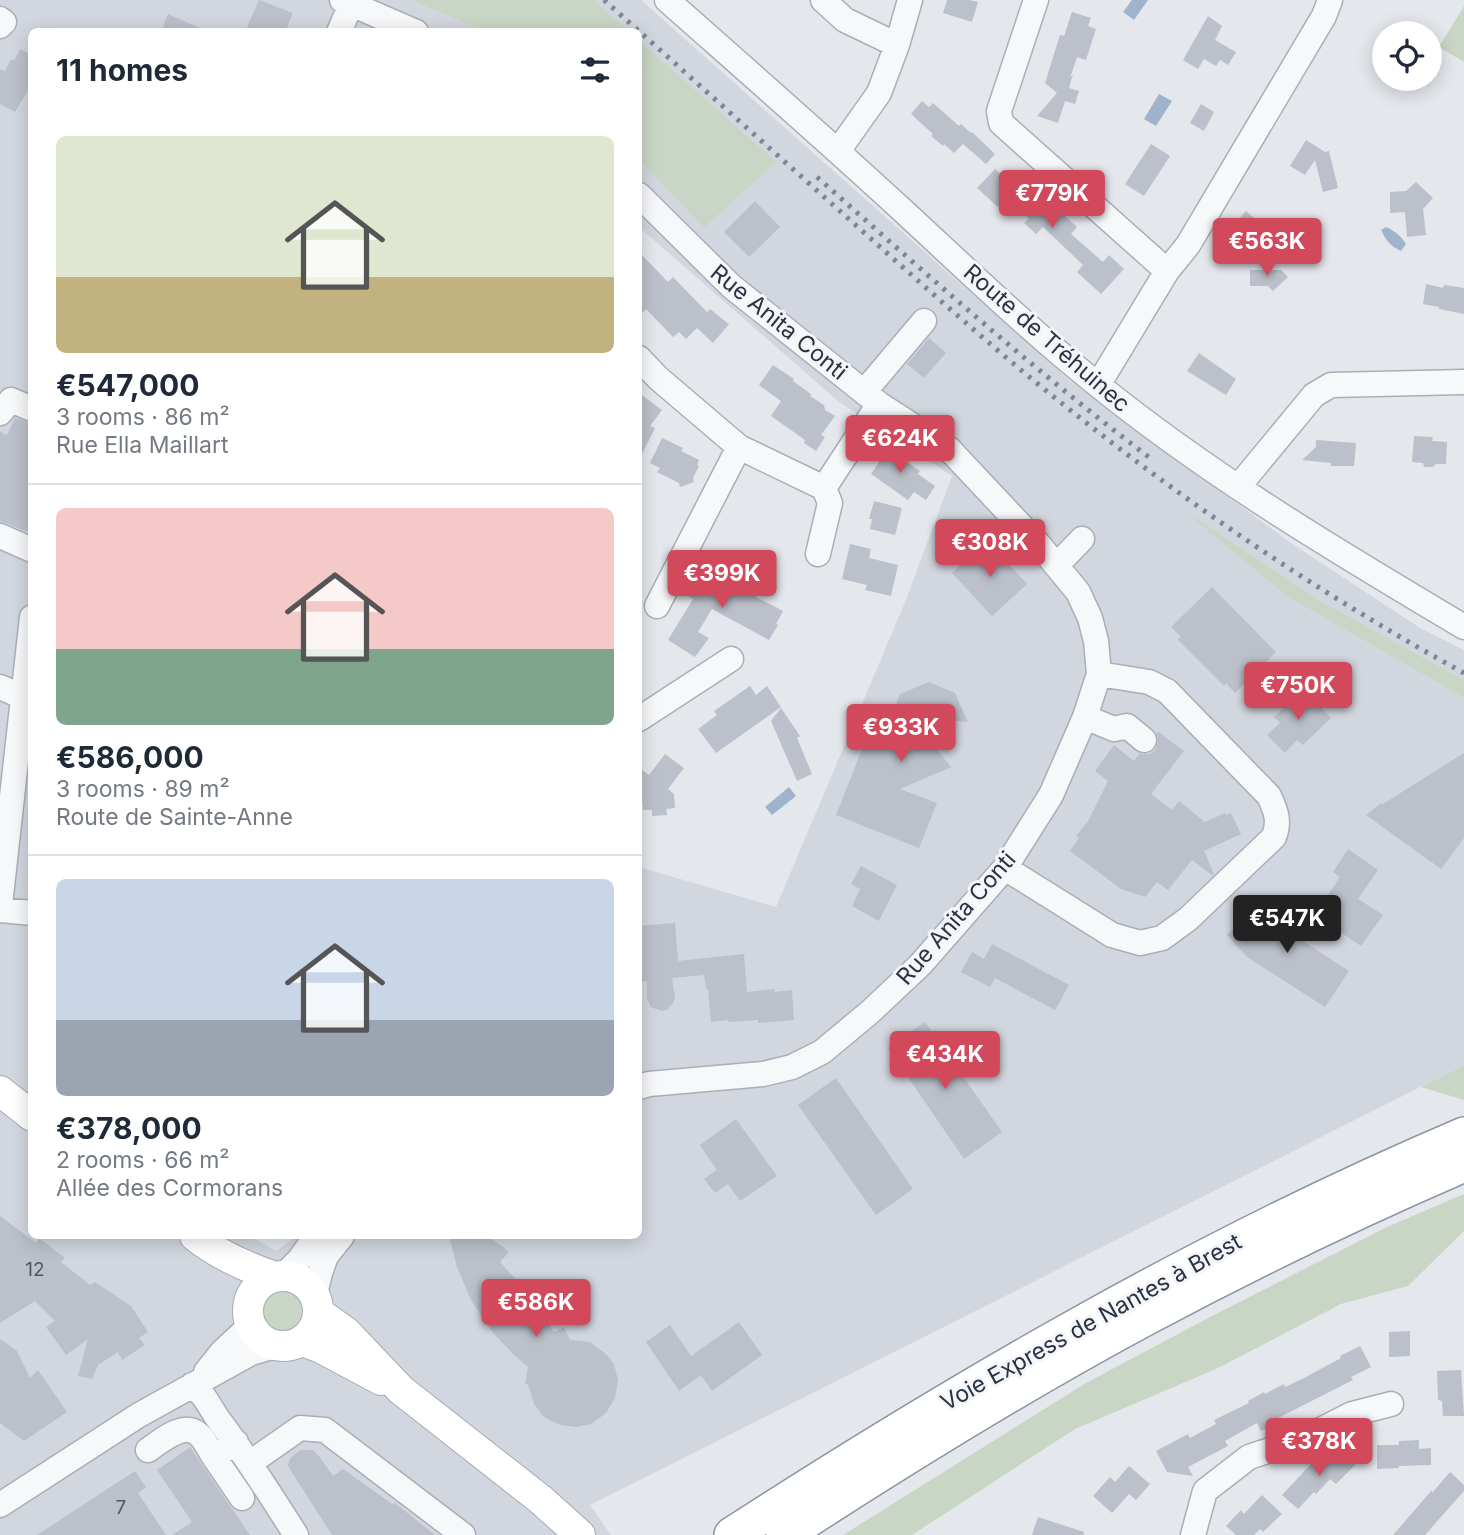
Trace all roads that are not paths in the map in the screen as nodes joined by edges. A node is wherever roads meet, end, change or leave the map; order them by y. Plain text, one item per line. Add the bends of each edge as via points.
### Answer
1 (667, 0) edge
2 (823, 0) edge
3 (910, 0) edge
4 (1036, 0) edge
5 (1330, 0) edge
6 (347, 2) edge
7 (0, 19) edge
8 (0, 26) edge
9 (340, 28) edge
10 (407, 28) edge
11 (897, 45) junction
12 (838, 151) junction
13 (642, 198) edge
14 (1167, 271) junction
15 (924, 321) dead end
16 (642, 361) edge
17 (1464, 382) edge
18 (1098, 386) junction
19 (872, 398) junction
20 (28, 407) edge
21 (0, 413) edge
22 (739, 447) junction
23 (1238, 487) junction
24 (824, 488) junction
25 (0, 537) edge
26 (1082, 539) dead end
27 (28, 548) edge
28 (818, 554) dead end
29 (1057, 565) junction
30 (657, 606) dead end
31 (1464, 627) edge
32 (28, 653) edge
33 (731, 659) dead end
34 (1099, 674) junction
35 (0, 687) edge
36 (23, 697) junction
37 (642, 717) edge
38 (1085, 717) junction
39 (1144, 740) dead end
40 (2, 860) edge
41 (1005, 868) junction
42 (0, 908) edge
43 (28, 912) edge
44 (642, 1086) edge
45 (0, 1091) edge
46 (28, 1113) edge
47 (1464, 1135) edge
48 (1464, 1164) edge
49 (320, 1239) edge
50 (340, 1239) edge
51 (201, 1240) edge
52 (279, 1277) junction
53 (317, 1304) junction
54 (250, 1312) junction
55 (289, 1343) junction
56 (195, 1383) junction
57 (401, 1390) junction
58 (1391, 1404) dead end
59 (236, 1442) junction
60 (148, 1450) dead end
61 (214, 1457) junction
62 (250, 1464) junction
63 (242, 1498) dead end
64 (1, 1501) edge
65 (296, 1535) edge
66 (463, 1535) edge
67 (580, 1535) edge
68 (732, 1535) edge
69 (784, 1535) edge
70 (1194, 1535) edge

1 - 12 street, Route de Tréhuinec
2 - 11 street via 845,20
3 - 11 street
4 - 14 street via 999,111 1001,122
5 - 14 street via 1188,245
6 - 9 street
6 - 10 street
7 - 8 street via 4,22
11 - 12 street via 879,93
12 - 18 street, Route de Tréhuinec
13 - 19 street, Rue Anita Conti via 722,278
14 - 18 street
15 - 19 street
16 - 22 street
17 - 23 street via 1331,386 1314,395
18 - 23 street, Route de Tréhuinec
19 - 24 street
19 - 29 street, Rue Anita Conti via 948,449
20 - 21 street via 11,400
22 - 24 street
22 - 30 street
23 - 31 street, Route de Tréhuinec
24 - 28 street via 830,503
25 - 27 street
26 - 29 street
29 - 34 street, Rue Anita Conti via 1078,592 1090,618
32 - 36 street
33 - 37 street
34 - 38 street, Rue Anita Conti
34 - 41 street via 1149,682 1167,691 1269,796 1278,819 1274,837 1188,919 1162,938 1140,943 1112,935
35 - 36 street
36 - 40 street
38 - 39 street via 1114,729 1126,726
38 - 41 street, Rue Anita Conti via 1051,795
40 - 42 street
41 - 44 street, Rue Anita Conti via 920,965 822,1052 792,1067 763,1074
42 - 43 street
45 - 46 main road
47 - 68 highway, Voie Express de Nantes à Brest via 1288,1215 1100,1312
48 - 69 highway, Voie Express de Nantes à Brest via 1248,1264 1143,1319 1004,1398
49 - 52 street
50 - 53 street via 320,1273
51 - 52 main road via 239,1264
51 - 54 main road
52 - 53 main road via 302,1281
52 - 54 main road via 256,1289
53 - 55 main road via 311,1334
53 - 57 main road
54 - 55 main road via 257,1335 265,1341
54 - 56 street
55 - 56 street via 251,1353
55 - 57 main road via 321,1348
56 - 59 street
56 - 64 street
57 - 67 main road
58 - 70 street via 1352,1414 1303,1439 1249,1457 1205,1491
59 - 61 street
59 - 62 street
60 - 61 street via 174,1432 191,1430
61 - 63 street
62 - 65 street
62 - 66 street via 300,1428 325,1430

